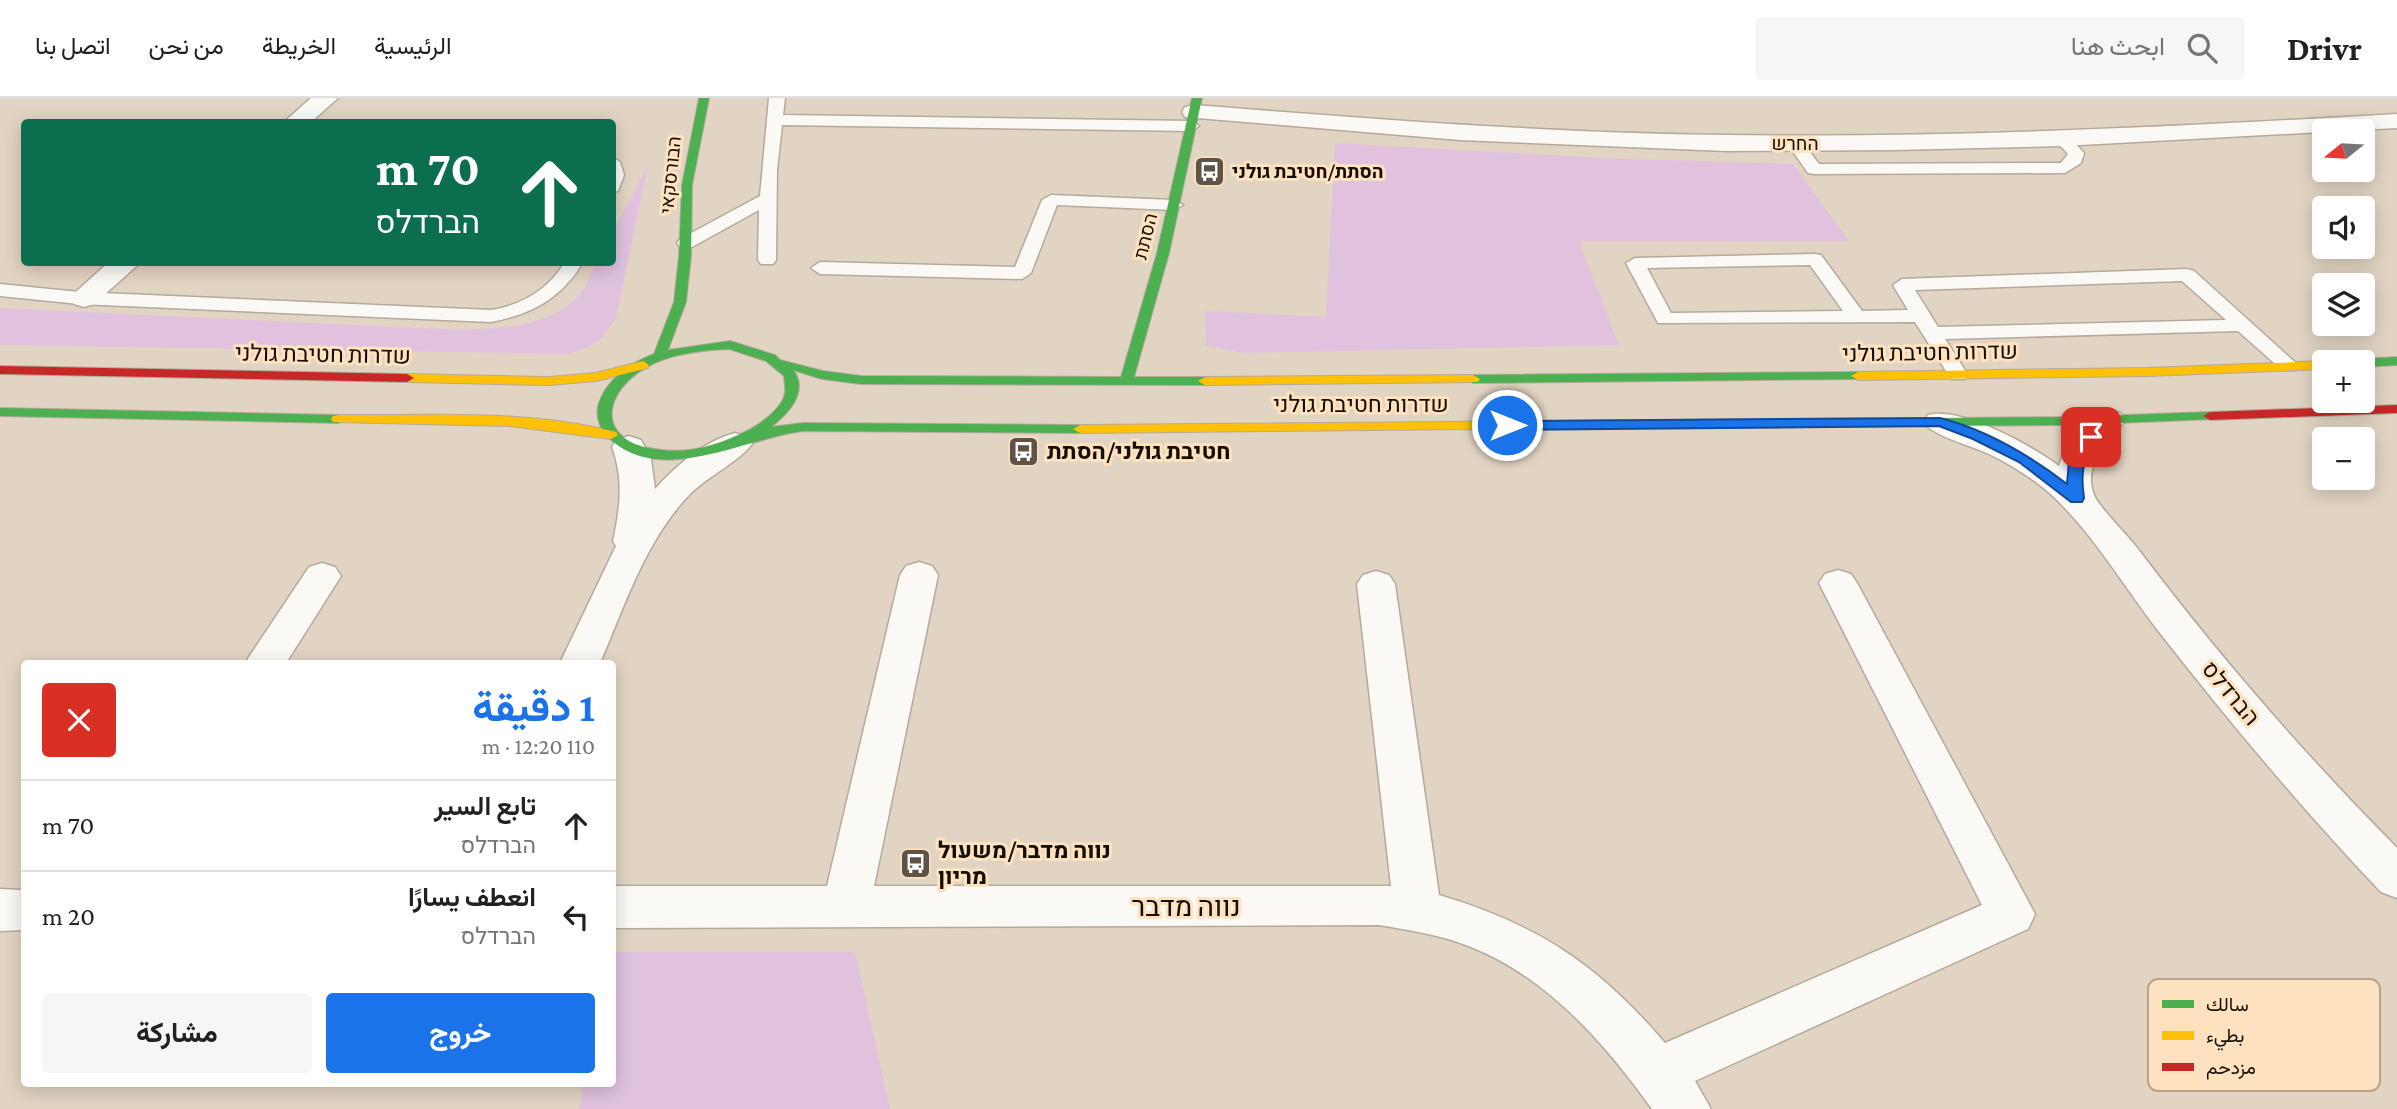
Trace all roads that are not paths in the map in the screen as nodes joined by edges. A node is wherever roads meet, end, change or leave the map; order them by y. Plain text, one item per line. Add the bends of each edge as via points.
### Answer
1 (326, 98) edge
2 (704, 98) edge
3 (776, 98) edge
4 (1194, 112) edge
5 (300, 119) edge
6 (774, 120) junction
7 (2397, 121) edge
8 (767, 199) junction
9 (1174, 205) junction
10 (685, 250) junction
11 (767, 260) dead end
12 (122, 266) edge
13 (571, 266) edge
14 (820, 268) dead end
15 (0, 290) edge
16 (695, 292) dead end
17 (84, 298) junction
18 (1855, 315) junction
19 (1927, 325) junction
20 (2243, 325) junction
21 (716, 327) dead end
22 (746, 347) junction
23 (659, 357) junction
24 (2397, 361) edge
25 (2375, 362) edge
26 (782, 363) junction
27 (643, 365) junction
28 (2312, 365) edge
29 (2289, 366) junction
30 (0, 370) edge
31 (1958, 375) junction
32 (1126, 382) junction
33 (2397, 409) edge
34 (0, 412) edge
35 (2108, 420) junction
36 (1940, 422) junction
37 (620, 441) junction
38 (741, 441) junction
39 (2077, 498) junction
40 (628, 554) junction
41 (919, 575) dead end
42 (322, 576) dead end
43 (1838, 583) dead end
44 (1376, 584) dead end
45 (267, 660) edge
46 (581, 660) edge
47 (2397, 878) edge
48 (846, 906) junction
49 (616, 907) edge
50 (1418, 909) junction
51 (0, 910) edge
52 (21, 910) edge
53 (1670, 1090) edge

1 - 5 street
2 - 10 street, הבורסקאי via 687,185
3 - 6 lane
4 - 6 lane
4 - 7 street, החרש via 1558,138 1794,143 2062,139
4 - 9 street, הסתת
6 - 8 lane
8 - 10 lane
8 - 11 lane
9 - 14 lane via 1051,200 1022,273
9 - 32 street, הסתת
10 - 16 street, הבורסקאי
10 - 23 street, הבורסקאי via 680,302
12 - 17 street
13 - 17 lane via 537,302 491,316
15 - 17 lane
18 - 18 lane via 1815,259 1635,263 1665,320
18 - 19 lane
19 - 20 lane
19 - 20 lane via 1902,285 2187,275
19 - 31 lane
20 - 29 lane
21 - 22 street via 727,339
22 - 23 street via 703,346
22 - 26 street
23 - 27 street
24 - 25 street
26 - 32 street, שדרות חטיבת גולני via 860,380
26 - 38 street via 793,381 789,402 771,424
27 - 30 street, שדרות חטיבת גולני via 561,381
27 - 37 street via 610,393 603,415
28 - 29 street, שדרות חטיבת גולני
29 - 31 street, שדרות חטיבת גולני
31 - 32 street, שדרות חטיבת גולני
33 - 35 street, שדרות חטיבת גולני
34 - 37 street via 523,423 584,429
35 - 36 street, שדרות חטיבת גולני
35 - 39 street via 2076,461
36 - 38 street, שדרות חטיבת גולני via 803,427
36 - 39 street, הברדלס via 2024,459
37 - 38 street via 648,453 684,455
37 - 40 street via 635,460 638,484
38 - 40 street via 684,477
39 - 47 street, הברדלס via 2223,684
40 - 46 street
41 - 48 street
42 - 45 street
43 - 53 street via 2011,914
44 - 50 street
48 - 49 street, נווה מדבר
48 - 50 street, נווה מדבר via 1379,905
50 - 53 street, נווה מדבר via 1469,923 1534,954 1573,982
51 - 52 street

